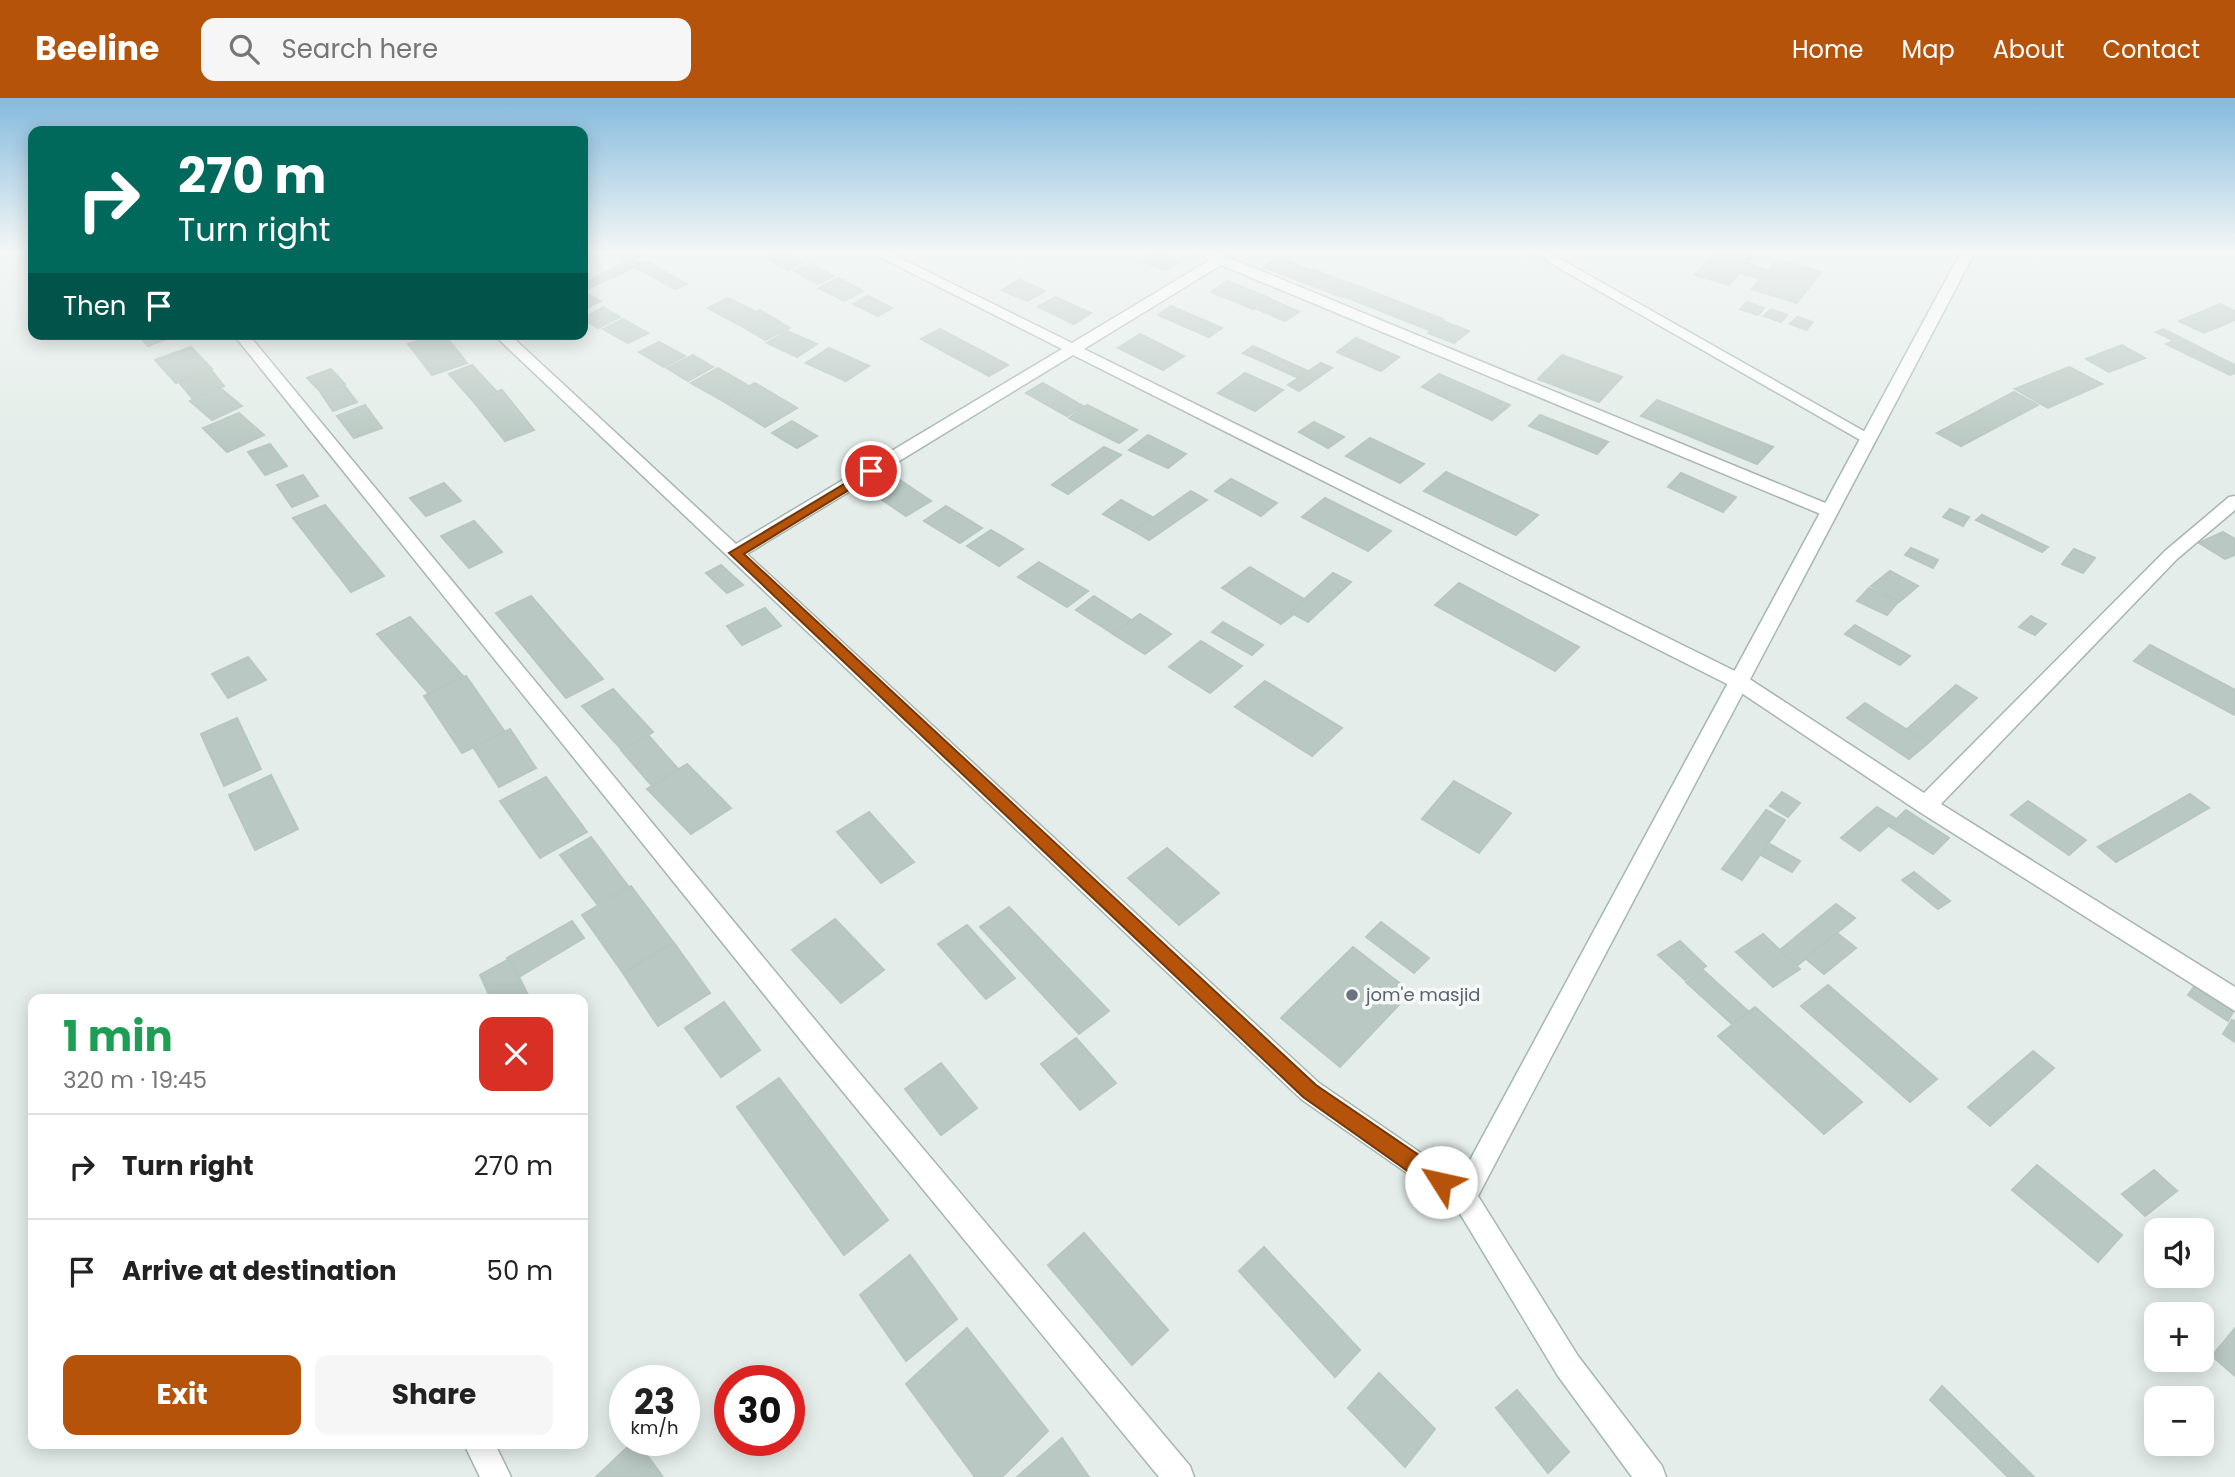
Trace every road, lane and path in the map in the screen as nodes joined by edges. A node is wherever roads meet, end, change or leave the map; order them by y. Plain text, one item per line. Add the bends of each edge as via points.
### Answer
1 (1006, 316) edge
2 (1127, 316) edge
3 (1357, 316) edge
4 (1650, 316) edge
5 (1934, 316) edge
6 (245, 340) edge
7 (506, 340) edge
8 (1073, 349) junction
9 (1868, 438) junction
10 (2235, 501) edge
11 (1829, 511) junction
12 (736, 553) junction
13 (1738, 681) junction
14 (1926, 805) junction
15 (2235, 1000) edge
16 (1462, 1197) junction
17 (482, 1449) edge
18 (496, 1477) edge
19 (1179, 1477) edge
20 (1651, 1477) edge

1 - 8 street
2 - 8 street
3 - 11 street
4 - 9 street
5 - 9 street
6 - 19 street
7 - 12 street
8 - 12 street
8 - 13 street
9 - 11 street
10 - 14 street via 2171,555
11 - 13 street
12 - 16 street via 1310,1091
13 - 14 street
13 - 16 street
14 - 15 street
16 - 20 street via 1568,1366
17 - 18 street

